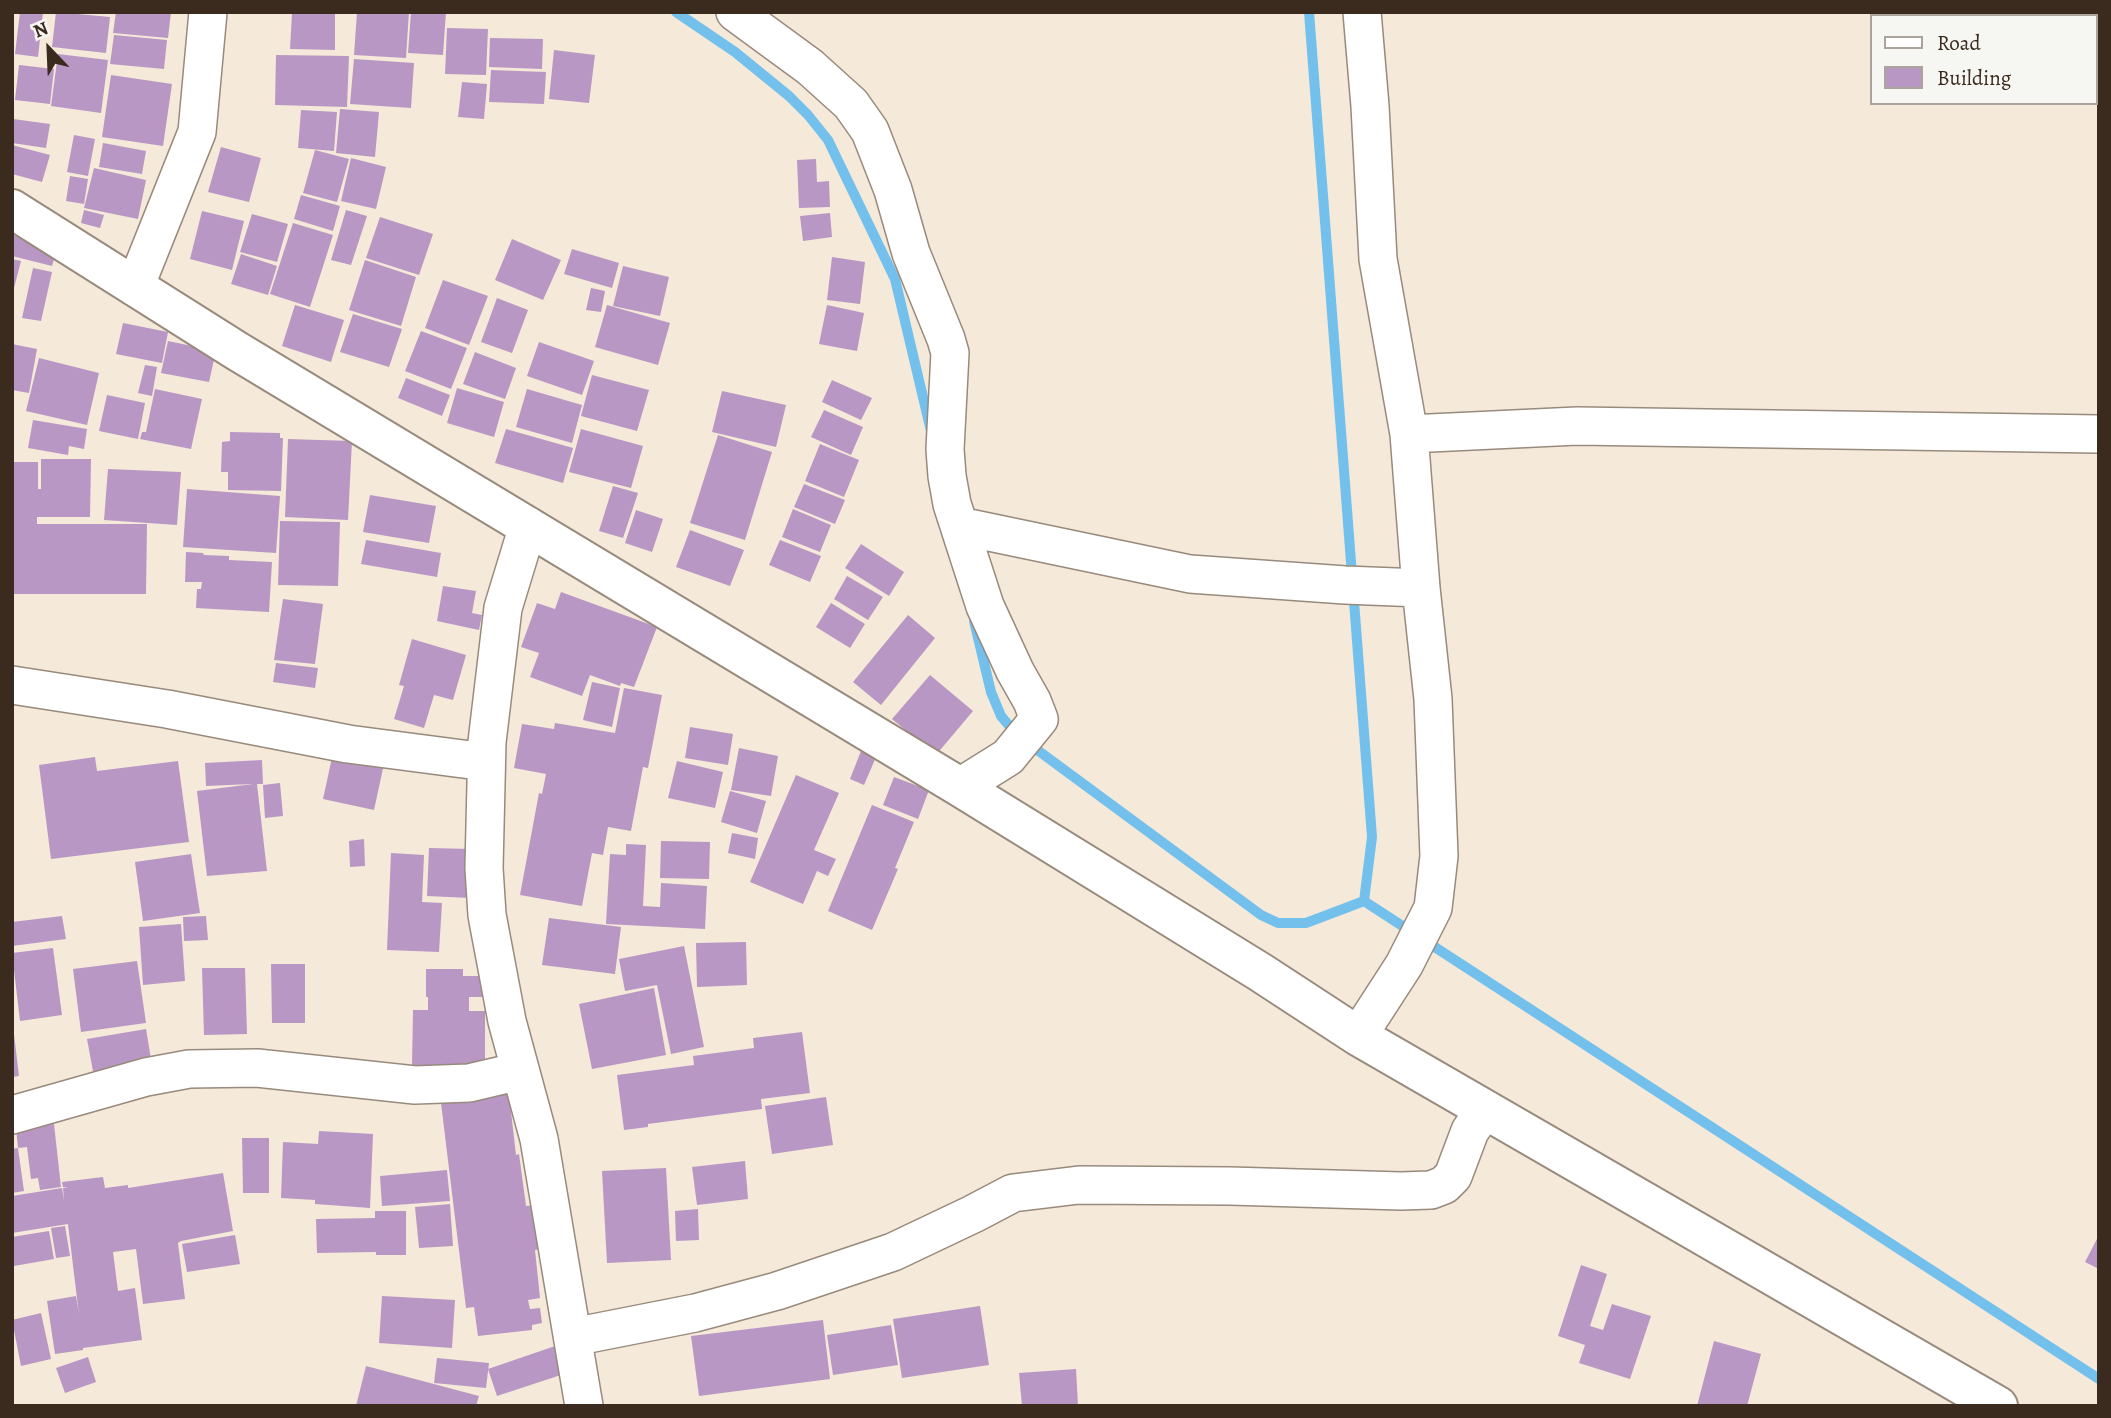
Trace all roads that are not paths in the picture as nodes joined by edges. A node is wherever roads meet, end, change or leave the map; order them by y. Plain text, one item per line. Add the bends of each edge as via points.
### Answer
1 (208, 12) edge
2 (735, 12) edge
3 (1362, 12) edge
4 (12, 209) edge
5 (135, 287) junction
6 (2099, 433) edge
7 (1409, 434) junction
8 (528, 526) junction
9 (960, 526) junction
10 (1410, 587) junction
11 (12, 685) edge
12 (486, 762) junction
13 (960, 787) junction
14 (1358, 1036) junction
15 (520, 1071) junction
16 (1485, 1109) junction
17 (12, 1115) edge
18 (573, 1337) junction
19 (1962, 1396) edge
20 (584, 1406) edge
21 (1997, 1406) edge

1 - 5 street via 197,132
2 - 9 street via 810,67 851,104 870,131 950,353 945,449 952,504
3 - 7 street via 1378,259
4 - 5 street
5 - 8 street
6 - 7 street via 1577,426
7 - 10 street
8 - 12 street via 503,608
8 - 13 street
9 - 10 street via 1190,573
9 - 13 street via 985,606 1039,719 1008,757
10 - 14 street via 1433,699 1439,856 1433,908 1404,965
11 - 12 street via 348,744
12 - 15 street via 487,915
13 - 14 street
14 - 16 street
15 - 17 street via 470,1083 415,1085 257,1068 189,1069
15 - 18 street via 538,1139
16 - 18 street via 1469,1131 1453,1176 1431,1190 1079,1185 1013,1193 893,1252 778,1291
16 - 19 street
18 - 20 street
19 - 21 street

